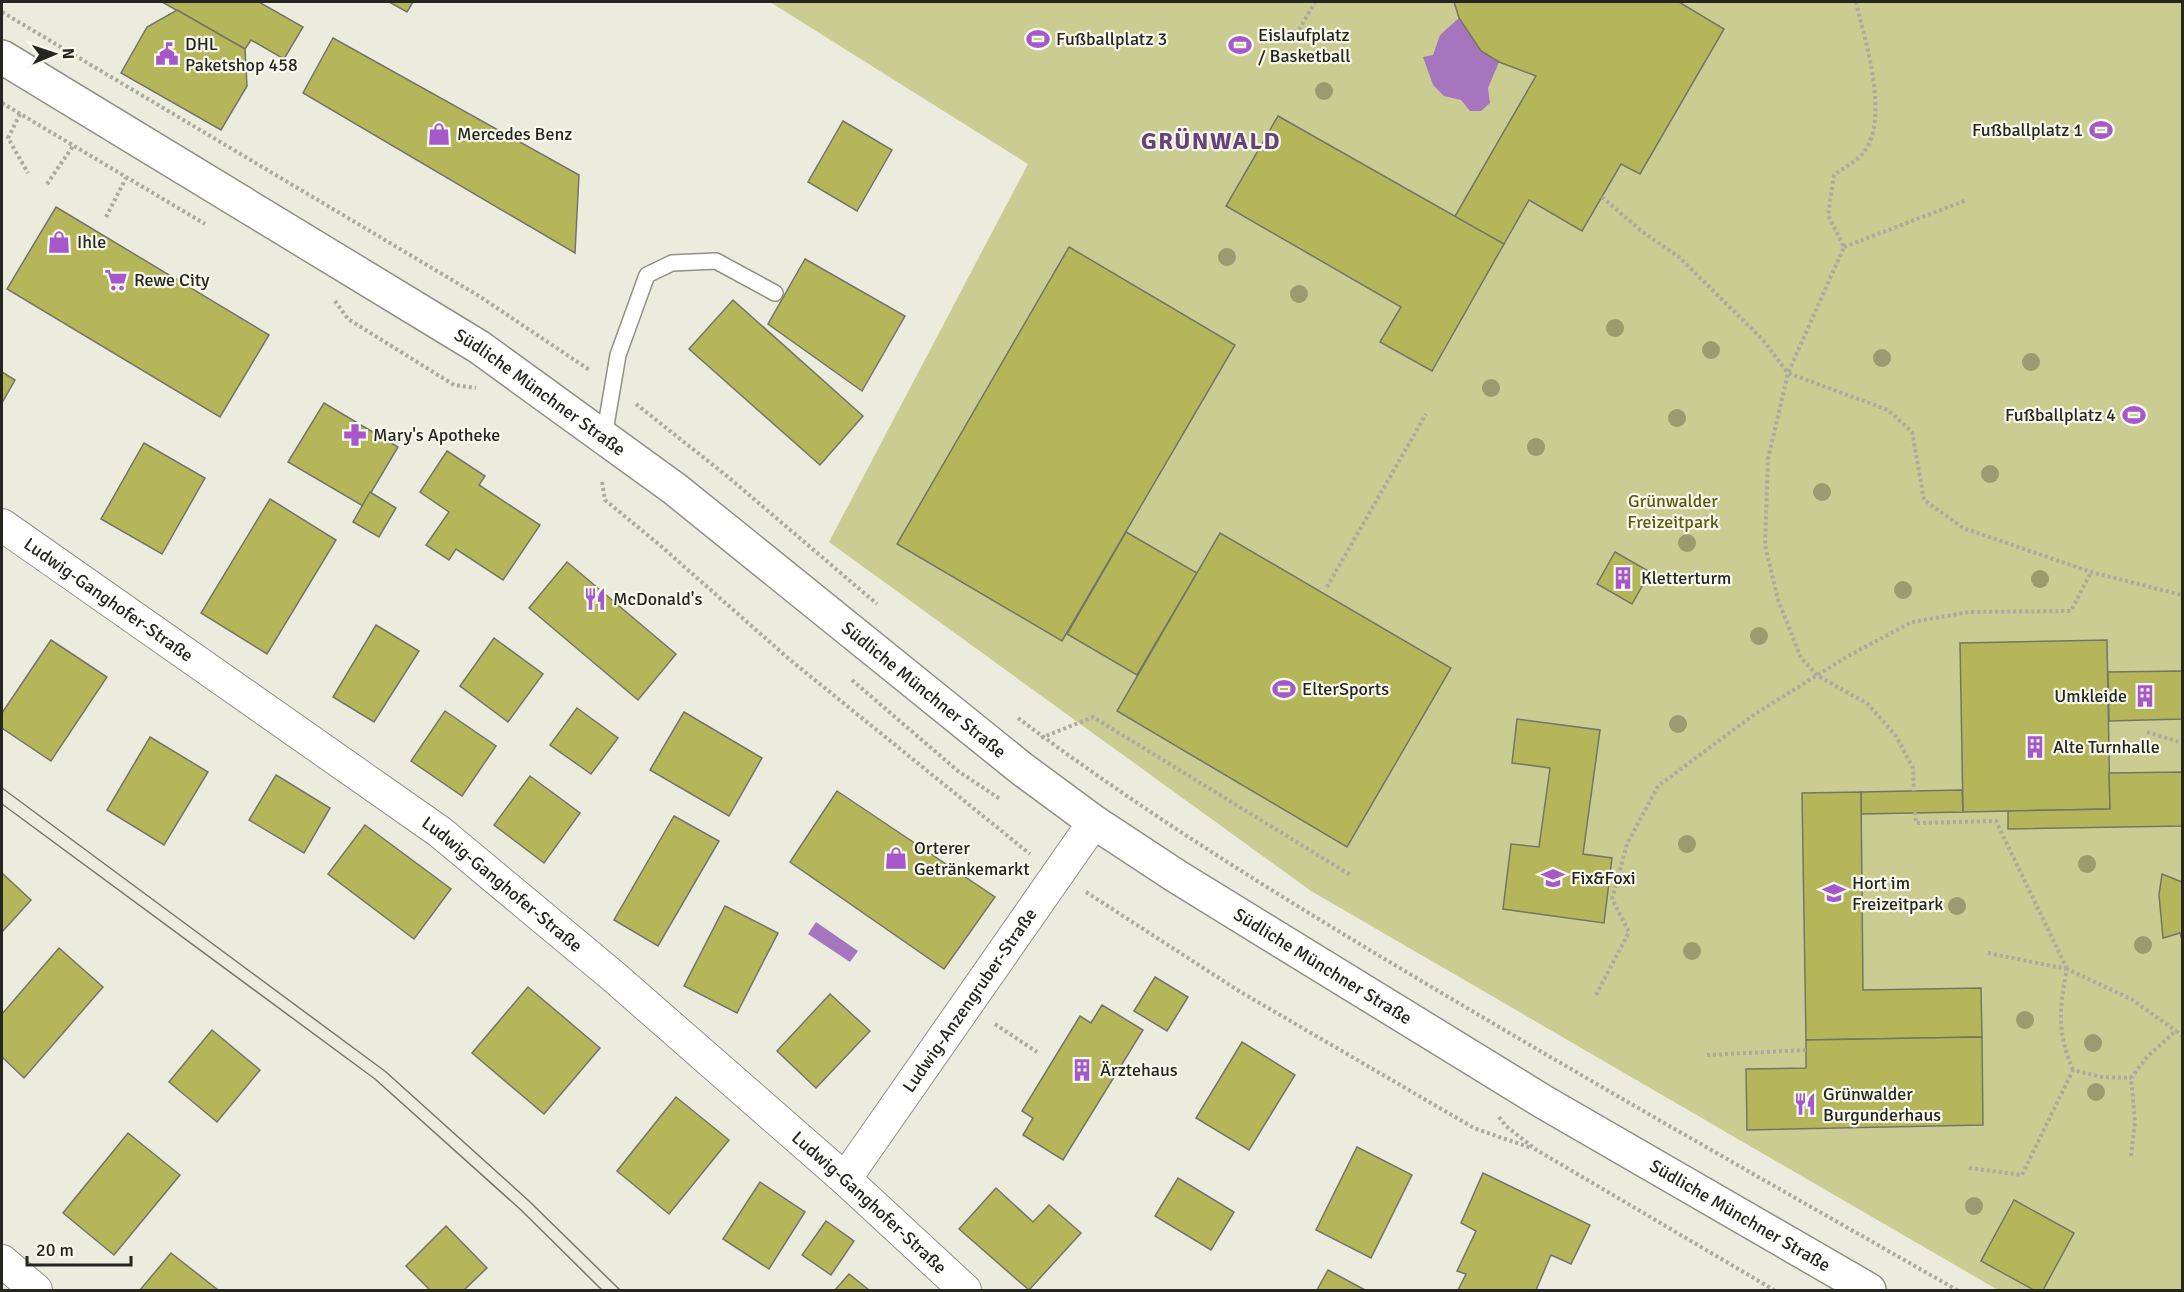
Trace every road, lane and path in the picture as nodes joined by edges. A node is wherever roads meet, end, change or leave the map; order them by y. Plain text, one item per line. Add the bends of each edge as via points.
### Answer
1 (1316, 2) edge
2 (1856, 2) edge
3 (2, 12) edge
4 (1296, 35) dead end
5 (2, 57) edge
6 (2, 103) edge
7 (20, 114) junction
8 (73, 146) junction
9 (28, 173) dead end
10 (126, 178) junction
11 (47, 184) dead end
12 (1602, 198) dead end
13 (1967, 200) dead end
14 (106, 217) dead end
15 (215, 230) dead end
16 (1844, 247) junction
17 (775, 293) dead end
18 (328, 296) dead end
19 (1788, 373) junction
20 (613, 387) junction
21 (479, 388) dead end
22 (1426, 414) dead end
23 (604, 437) junction
24 (2, 525) edge
25 (2091, 572) junction
26 (1327, 587) dead end
27 (2182, 595) edge
28 (885, 611) dead end
29 (1818, 676) junction
30 (1014, 715) dead end
31 (2147, 732) dead end
32 (1042, 736) junction
33 (2182, 743) edge
34 (1022, 769) junction
35 (1914, 791) dead end
36 (1915, 812) dead end
37 (1094, 822) junction
38 (1352, 876) dead end
39 (1988, 953) dead end
40 (2067, 969) junction
41 (1596, 995) dead end
42 (966, 1005) junction
43 (2176, 1031) junction
44 (2182, 1036) edge
45 (1806, 1050) dead end
46 (1037, 1052) dead end
47 (1707, 1054) dead end
48 (2073, 1070) junction
49 (2131, 1078) junction
50 (1535, 1149) dead end
51 (2131, 1156) dead end
52 (1969, 1168) dead end
53 (845, 1179) junction
54 (2, 1262) edge
55 (36, 1290) edge
56 (965, 1290) edge
57 (1774, 1290) edge
58 (1869, 1290) edge
59 (1957, 1290) edge

1 - 4 path
2 - 16 path via 1873,80 1875,126 1864,152 1834,175 1828,216
3 - 20 path via 479,296
5 - 23 main road, Südliche Münchner Straße via 479,347
6 - 7 path
7 - 8 path
7 - 9 path via 8,138
8 - 10 path
8 - 11 path
10 - 14 path
10 - 15 path
12 - 19 path via 1696,273 1762,339
13 - 16 path
16 - 19 path
17 - 20 lane via 716,261 672,263 647,275 618,356
18 - 21 path via 348,319 454,385
19 - 25 path via 1887,410 1912,432 1924,500 1962,528
19 - 29 path via 1768,459 1766,545 1778,600 1797,648
20 - 23 lane
20 - 28 path via 727,476
22 - 26 path
23 - 34 main road, Südliche Münchner Straße
24 - 53 street, Ludwig-Ganghofer-Straße via 440,832 588,954
25 - 27 path
25 - 29 path via 2071,612 1970,612 1912,622
29 - 35 path via 1868,704 1896,736 1913,768
29 - 41 path via 1755,714 1658,786 1627,844 1612,899 1629,932
30 - 32 path
31 - 33 path
32 - 34 path
32 - 38 path via 1093,717
32 - 59 path via 1189,840 1294,905
34 - 37 main road, Südliche Münchner Straße
36 - 40 path via 1916,823 1996,821
37 - 42 street, Ludwig-Anzengruber-Straße
37 - 58 main road, Südliche Münchner Straße via 1273,938 1542,1101
39 - 40 path
40 - 43 path via 2133,1000
40 - 48 path via 2059,1007 2063,1047
42 - 46 path
42 - 53 street, Ludwig-Anzengruber-Straße
43 - 44 path
43 - 49 path
45 - 47 path
48 - 49 path
48 - 52 path via 2022,1174
49 - 51 path via 2135,1122
50 - 57 path
53 - 56 street, Ludwig-Ganghofer-Straße
54 - 55 street

